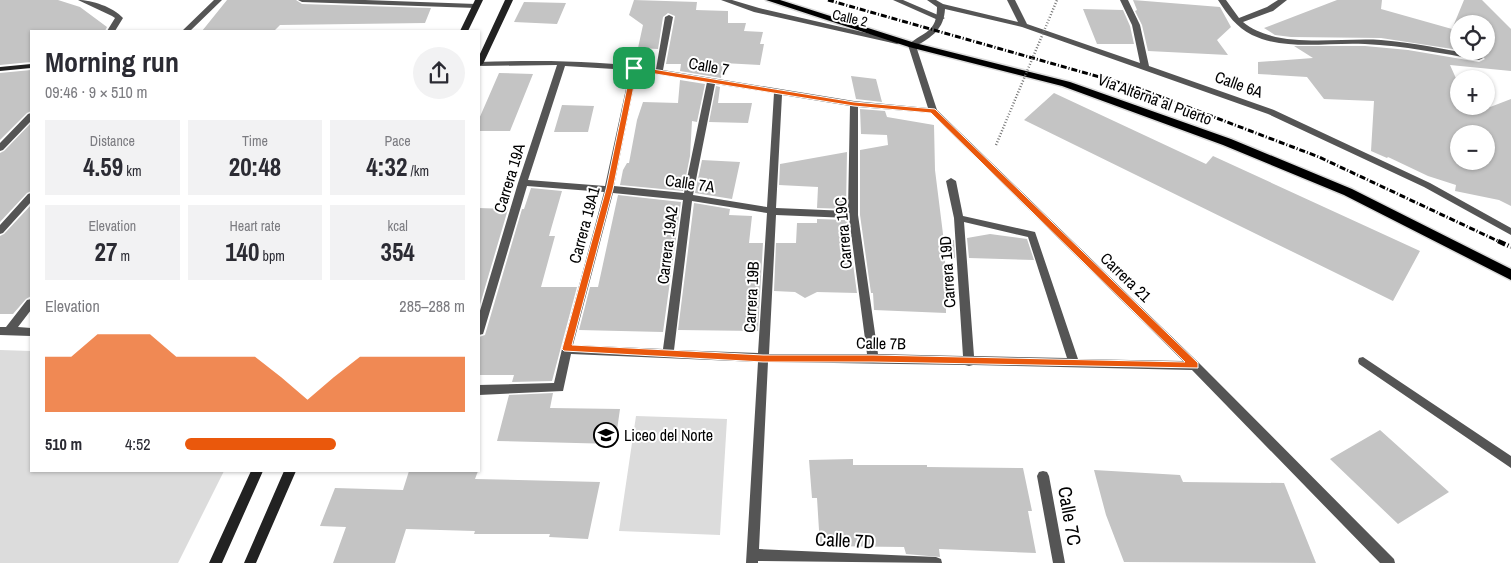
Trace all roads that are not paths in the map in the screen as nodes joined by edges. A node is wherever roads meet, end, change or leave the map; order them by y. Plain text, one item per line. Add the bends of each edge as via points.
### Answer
1 (82, 0) edge
2 (218, 0) edge
3 (302, 0) edge
4 (509, 0) edge
5 (725, 0) edge
6 (771, 0) edge
7 (898, 0) edge
8 (931, 0) edge
9 (1011, 0) edge
10 (1124, 0) edge
11 (1222, 0) edge
12 (1284, 0) edge
13 (478, 3) edge
14 (941, 6) junction
15 (669, 17) dead end
16 (941, 18) junction
17 (1237, 22) junction
18 (1024, 25) junction
19 (112, 30) edge
20 (187, 30) edge
21 (464, 30) edge
22 (912, 45) junction
23 (1450, 52) edge
24 (480, 62) edge
25 (562, 63) junction
26 (480, 64) edge
27 (30, 66) edge
28 (1145, 66) junction
29 (3, 68) edge
30 (634, 68) junction
31 (659, 72) junction
32 (0, 74) edge
33 (711, 82) junction
34 (778, 93) junction
35 (854, 104) junction
36 (933, 111) junction
37 (30, 117) edge
38 (0, 148) edge
39 (951, 181) dead end
40 (523, 183) junction
41 (610, 189) junction
42 (30, 197) edge
43 (688, 197) junction
44 (772, 211) junction
45 (853, 214) junction
46 (958, 218) junction
47 (0, 231) edge
48 (1511, 232) edge
49 (1511, 275) edge
50 (30, 304) edge
51 (480, 329) edge
52 (4, 331) edge
53 (30, 332) edge
54 (567, 349) junction
55 (668, 354) junction
56 (763, 358) junction
57 (873, 358) junction
58 (1363, 361) dead end
59 (969, 362) junction
60 (1074, 364) junction
61 (1195, 366) junction
62 (480, 390) edge
63 (1511, 462) edge
64 (257, 472) edge
65 (290, 472) edge
66 (1043, 476) dead end
67 (752, 559) edge
68 (215, 563) edge
69 (250, 563) edge
70 (936, 563) edge
71 (1059, 563) edge
72 (1389, 563) edge

1 - 19 street via 119,18
2 - 20 street
3 - 13 street
4 - 24 main road
5 - 22 street, Calle 2
6 - 22 main road, Vía Alterna al Puerto
7 - 16 street
8 - 14 street
9 - 18 street
10 - 28 street via 1136,25
11 - 17 street
12 - 17 street
13 - 21 main road
14 - 16 street
14 - 18 street, Calle 6A
15 - 31 street
16 - 22 street via 935,31
17 - 23 street via 1257,34 1278,40 1300,43 1347,41
18 - 28 street, Calle 6A
22 - 36 street, Carrera 21
22 - 49 main road, Vía Alterna al Puerto via 1066,84 1227,142 1348,192
25 - 26 street, Calle 7
25 - 30 street, Calle 7
25 - 40 street, Carrera 19A
27 - 29 main road
28 - 48 street, Calle 6A via 1271,112 1427,185
29 - 32 street
30 - 31 street, Calle 7
30 - 41 street, Carrera 19A1
31 - 33 street, Calle 7
33 - 34 street, Calle 7
33 - 43 street, Carrera 19A2
34 - 35 street, Calle 7
34 - 44 street, Carrera 19B
35 - 36 street, Calle 7
35 - 45 street, Carrera 19C
36 - 61 street, Carrera 21
37 - 38 street
39 - 46 street, Carrera 19D
40 - 41 street, Calle 7A
40 - 51 street, Carrera 19A
41 - 43 street, Calle 7A
41 - 54 street, Carrera 19A1
42 - 47 street
43 - 44 street, Calle 7A
43 - 55 street, Carrera 19A2
44 - 45 street, Calle 7A
44 - 56 street, Carrera 19B
45 - 57 street, Carrera 19C
46 - 59 street, Carrera 19D
46 - 60 street via 1032,234
50 - 52 street
52 - 53 street
54 - 55 street, Calle 7B
54 - 62 street, Carrera 19A1 via 559,388
55 - 56 street, Calle 7B
56 - 57 street, Calle 7B
56 - 67 street, Carrera 19B
57 - 59 street, Calle 7B
58 - 63 street
59 - 60 street, Calle 7B
60 - 61 street, Calle 7B
61 - 72 street, Carrera 21
64 - 68 main road
65 - 69 main road
66 - 71 street, Calle 7C
67 - 70 street, Calle 7D

